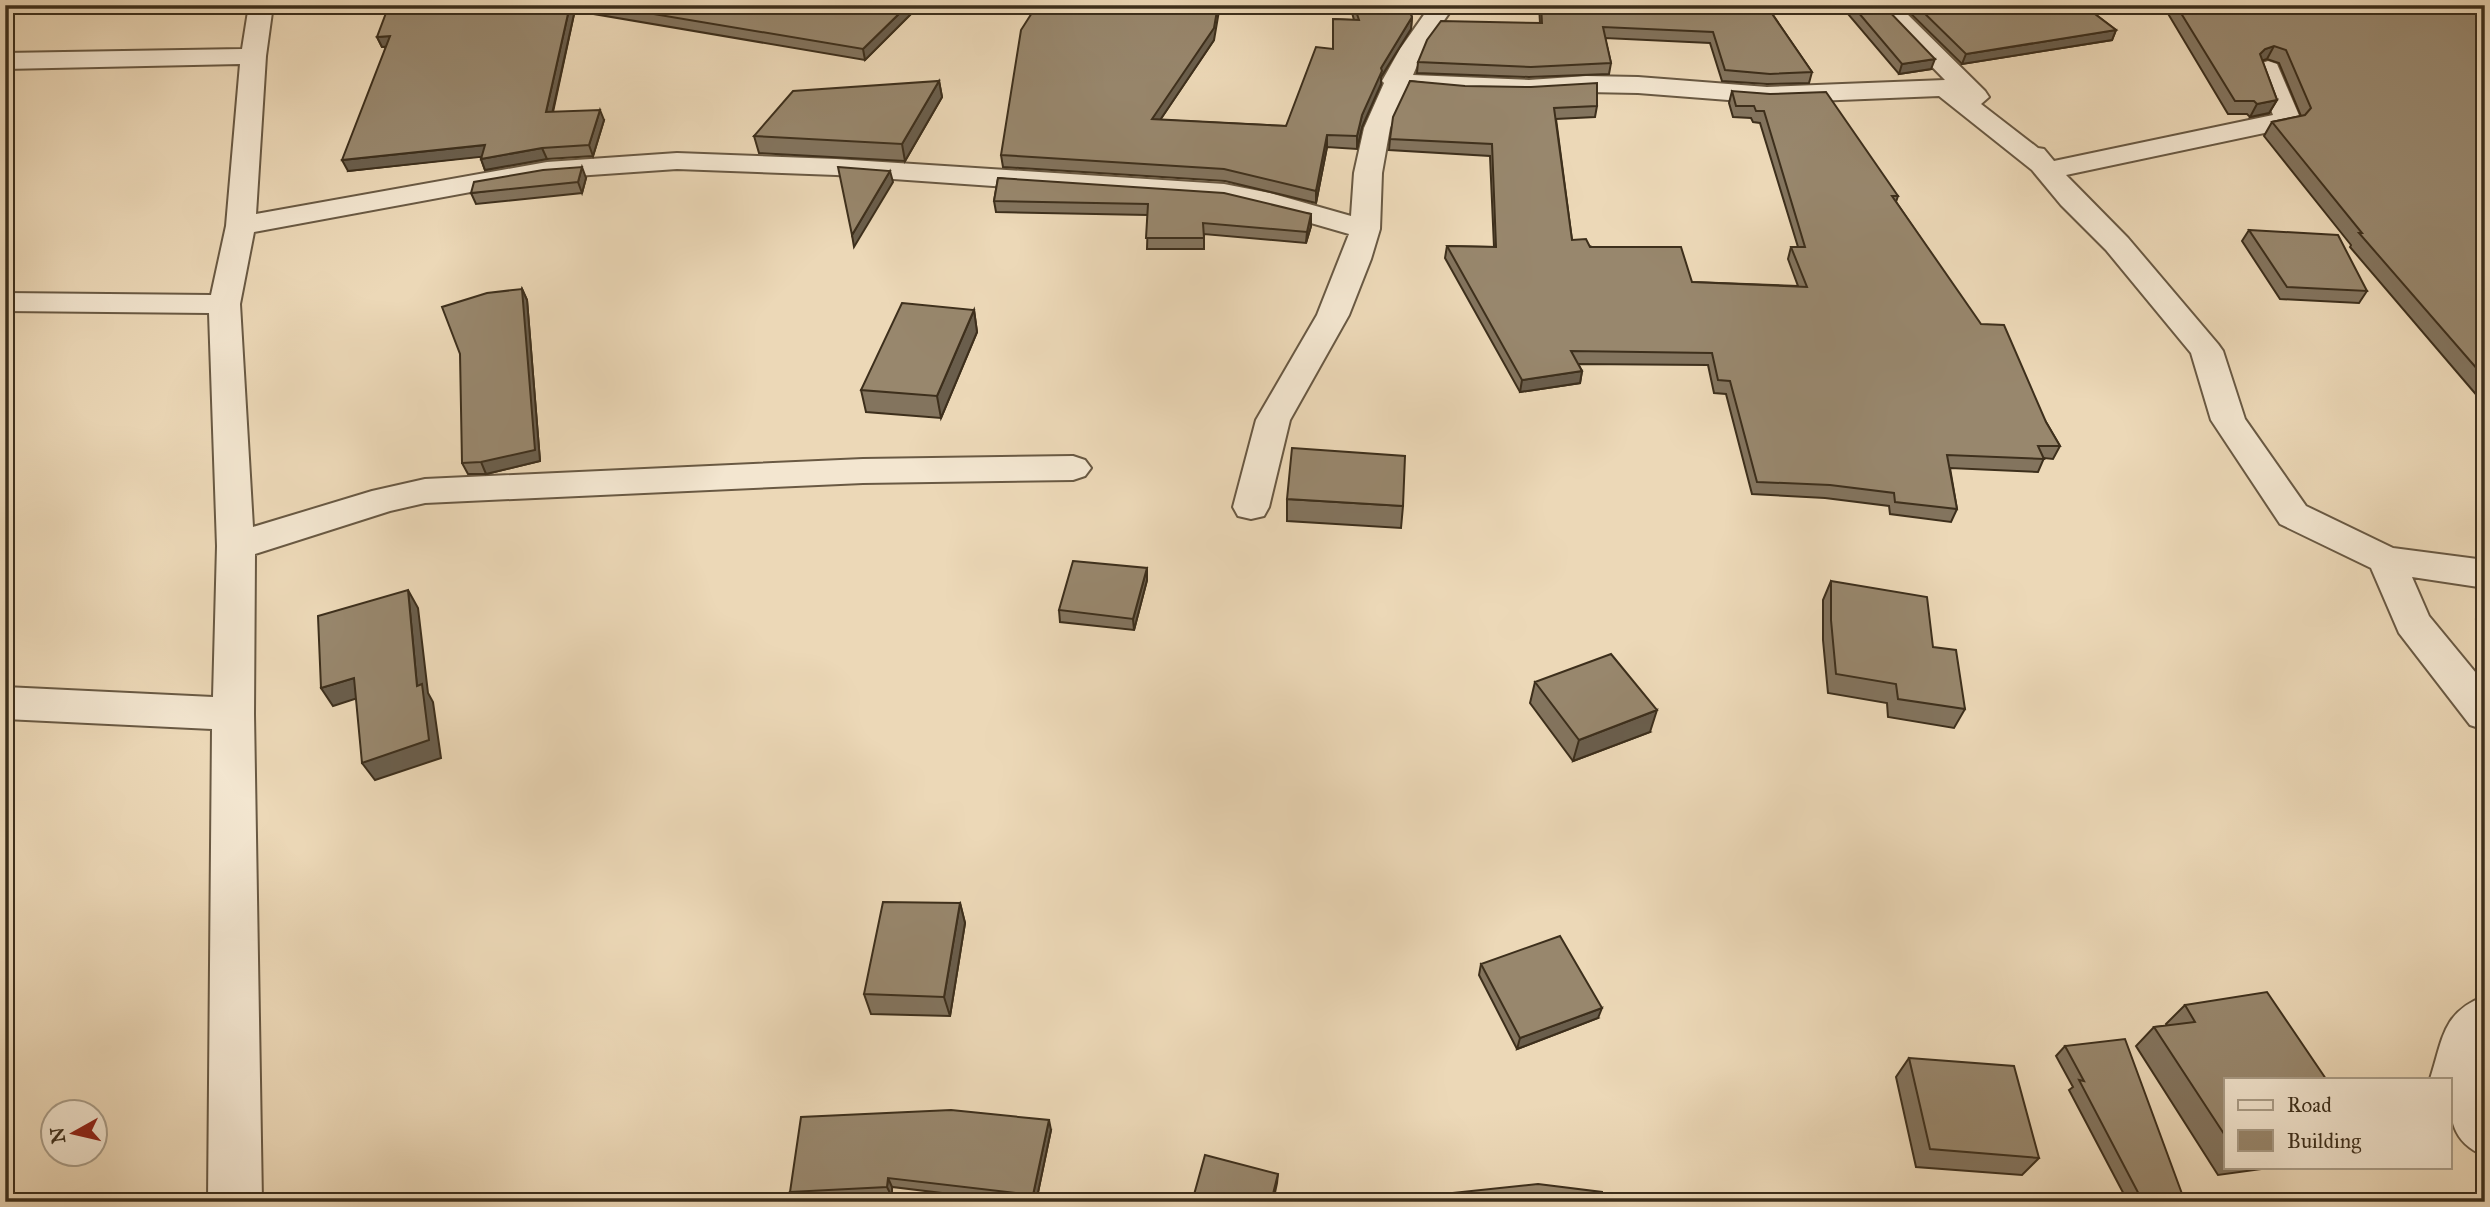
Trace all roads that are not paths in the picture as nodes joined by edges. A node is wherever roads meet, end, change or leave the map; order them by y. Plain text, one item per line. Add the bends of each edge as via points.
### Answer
1 (261, 5) edge
2 (1438, 5) edge
3 (1884, 5) edge
4 (253, 56) junction
5 (5, 61) edge
6 (2268, 69) edge
7 (1395, 81) junction
8 (2049, 170) junction
9 (241, 226) junction
10 (1365, 229) junction
11 (5, 302) edge
12 (224, 303) junction
13 (1073, 468) dead end
14 (1251, 508) dead end
15 (236, 546) junction
16 (2386, 560) junction
17 (2485, 575) edge
18 (5, 703) edge
19 (233, 713) junction
20 (2485, 714) edge
21 (2485, 1018) edge
22 (2485, 1131) edge
23 (235, 1202) edge

1 - 4 street
2 - 7 street via 1440,9
3 - 8 street
4 - 5 street
4 - 9 street
6 - 8 street via 2288,120
7 - 8 street via 1464,87 1625,85 1767,95 1945,88
7 - 10 street via 1377,128 1368,173
8 - 16 street via 2207,351 2228,420 2293,515
9 - 10 street via 547,170 677,161 1224,193
9 - 12 street
10 - 14 street via 1333,315 1273,420
11 - 12 street
12 - 15 street
13 - 15 street via 863,471 425,491
15 - 19 street
16 - 17 street
16 - 20 street via 2413,623
18 - 19 street
19 - 23 street
21 - 22 street via 2470,1030 2455,1080

